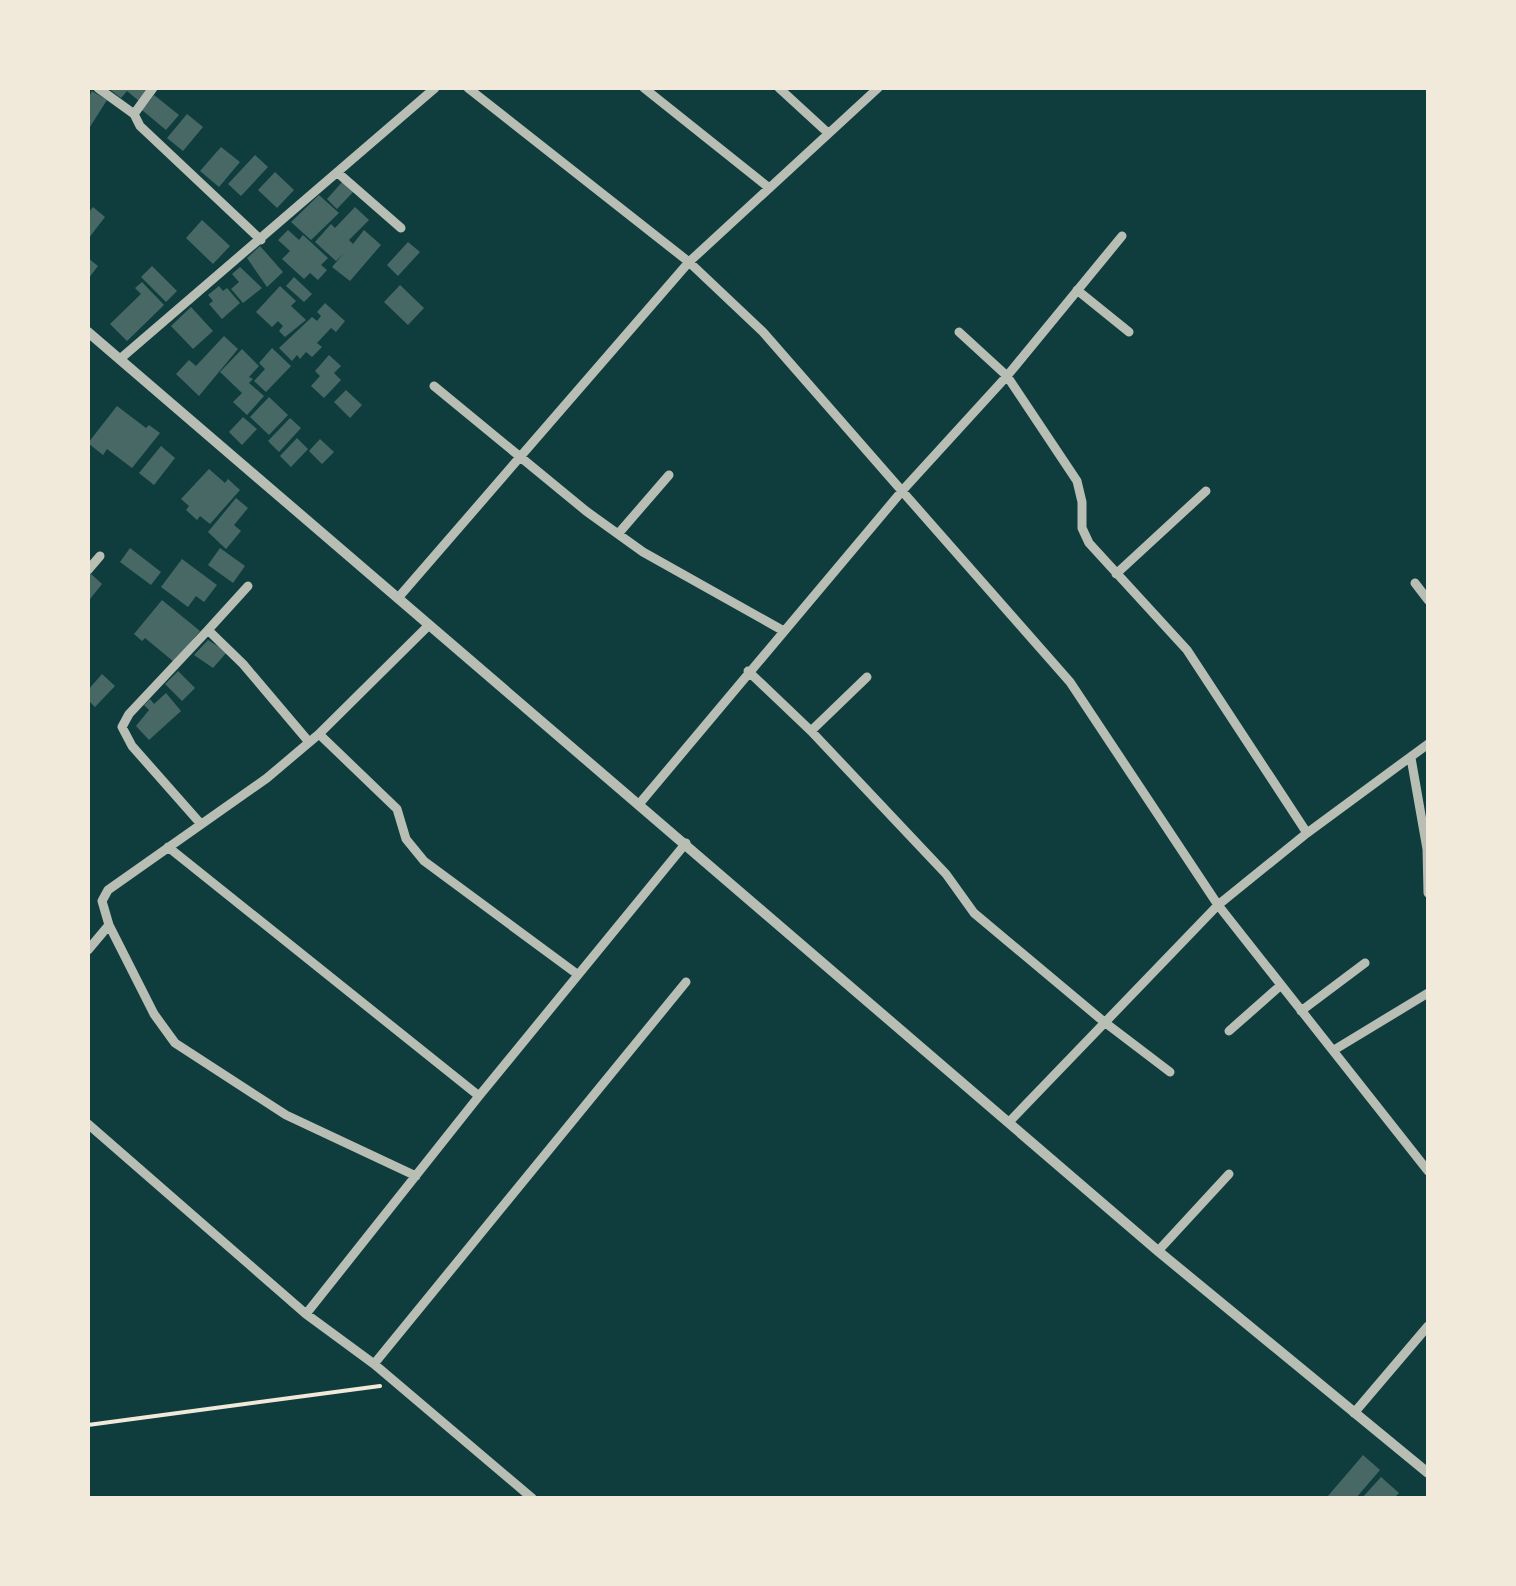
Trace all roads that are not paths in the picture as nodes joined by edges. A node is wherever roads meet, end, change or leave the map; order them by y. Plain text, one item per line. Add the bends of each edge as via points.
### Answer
1 (98, 88) edge
2 (153, 88) edge
3 (435, 88) edge
4 (468, 88) edge
5 (644, 88) edge
6 (779, 88) edge
7 (878, 88) edge
8 (134, 114) junction
9 (828, 133) junction
10 (338, 173) junction
11 (768, 188) junction
12 (401, 228) dead end
13 (1122, 236) dead end
14 (261, 240) junction
15 (689, 262) junction
16 (1077, 290) junction
17 (88, 332) edge
18 (959, 332) dead end
19 (1129, 332) dead end
20 (120, 359) junction
21 (1007, 376) junction
22 (434, 386) dead end
23 (520, 456) junction
24 (669, 475) dead end
25 (902, 491) junction
26 (1206, 491) dead end
27 (618, 534) junction
28 (100, 556) dead end
29 (88, 570) edge
30 (1116, 574) junction
31 (1414, 584) dead end
32 (248, 586) dead end
33 (398, 598) junction
34 (1428, 600) edge
35 (428, 626) junction
36 (208, 630) junction
37 (782, 630) junction
38 (748, 671) junction
39 (867, 677) dead end
40 (811, 731) junction
41 (319, 734) junction
42 (309, 742) junction
43 (1420, 751) edge
44 (640, 803) junction
45 (200, 822) junction
46 (1307, 833) junction
47 (686, 843) junction
48 (168, 847) junction
49 (1428, 893) edge
50 (1218, 905) junction
51 (109, 926) junction
52 (88, 950) edge
53 (1365, 963) dead end
54 (577, 974) junction
55 (686, 982) dead end
56 (1280, 986) junction
57 (1428, 993) edge
58 (1301, 1011) junction
59 (1103, 1021) junction
60 (1228, 1031) dead end
61 (1334, 1050) junction
62 (1170, 1072) dead end
63 (478, 1096) junction
64 (1010, 1120) junction
65 (88, 1124) edge
66 (1428, 1170) edge
67 (1229, 1174) dead end
68 (416, 1176) junction
69 (1158, 1250) junction
70 (306, 1314) junction
71 (1428, 1326) edge
72 (374, 1364) junction
73 (1354, 1412) junction
74 (1428, 1473) edge
75 (532, 1498) edge

1 - 8 street
2 - 8 street
3 - 10 street
4 - 15 street
5 - 11 street
6 - 9 street
7 - 9 street
8 - 14 street
9 - 11 street
10 - 12 street
10 - 14 street
11 - 15 street
13 - 16 street
14 - 20 street
15 - 23 street
15 - 25 street via 762,332
16 - 19 street
16 - 21 street
17 - 20 street
18 - 21 street
20 - 33 street
21 - 25 street
21 - 30 street via 1077,481 1082,528
22 - 23 street
23 - 27 street
23 - 33 street
24 - 27 street
25 - 37 street
25 - 50 street via 1070,682
26 - 30 street
27 - 37 street
28 - 29 street
30 - 46 street via 1188,650
31 - 34 street
32 - 36 street
33 - 35 street
35 - 41 street
35 - 44 street
36 - 42 street
36 - 45 street via 122,727
37 - 38 street
38 - 40 street
38 - 44 street
39 - 40 street
40 - 59 street via 946,874 974,913
41 - 42 street
41 - 54 street via 397,809 418,855
42 - 45 street
43 - 46 street
43 - 49 street
44 - 47 street
45 - 48 street
46 - 50 street
47 - 54 street
47 - 64 street
48 - 51 street via 105,894
48 - 63 street
50 - 56 street
50 - 59 street
51 - 52 street
51 - 68 street via 175,1043 286,1116
53 - 58 street
54 - 63 street
55 - 72 street
56 - 58 street
56 - 60 street
57 - 61 street
58 - 61 street
59 - 62 street
59 - 64 street
61 - 66 street
63 - 68 street
64 - 69 street
65 - 70 street
67 - 69 street
68 - 70 street
69 - 73 street
70 - 72 street
71 - 73 street
72 - 75 street
73 - 74 street

